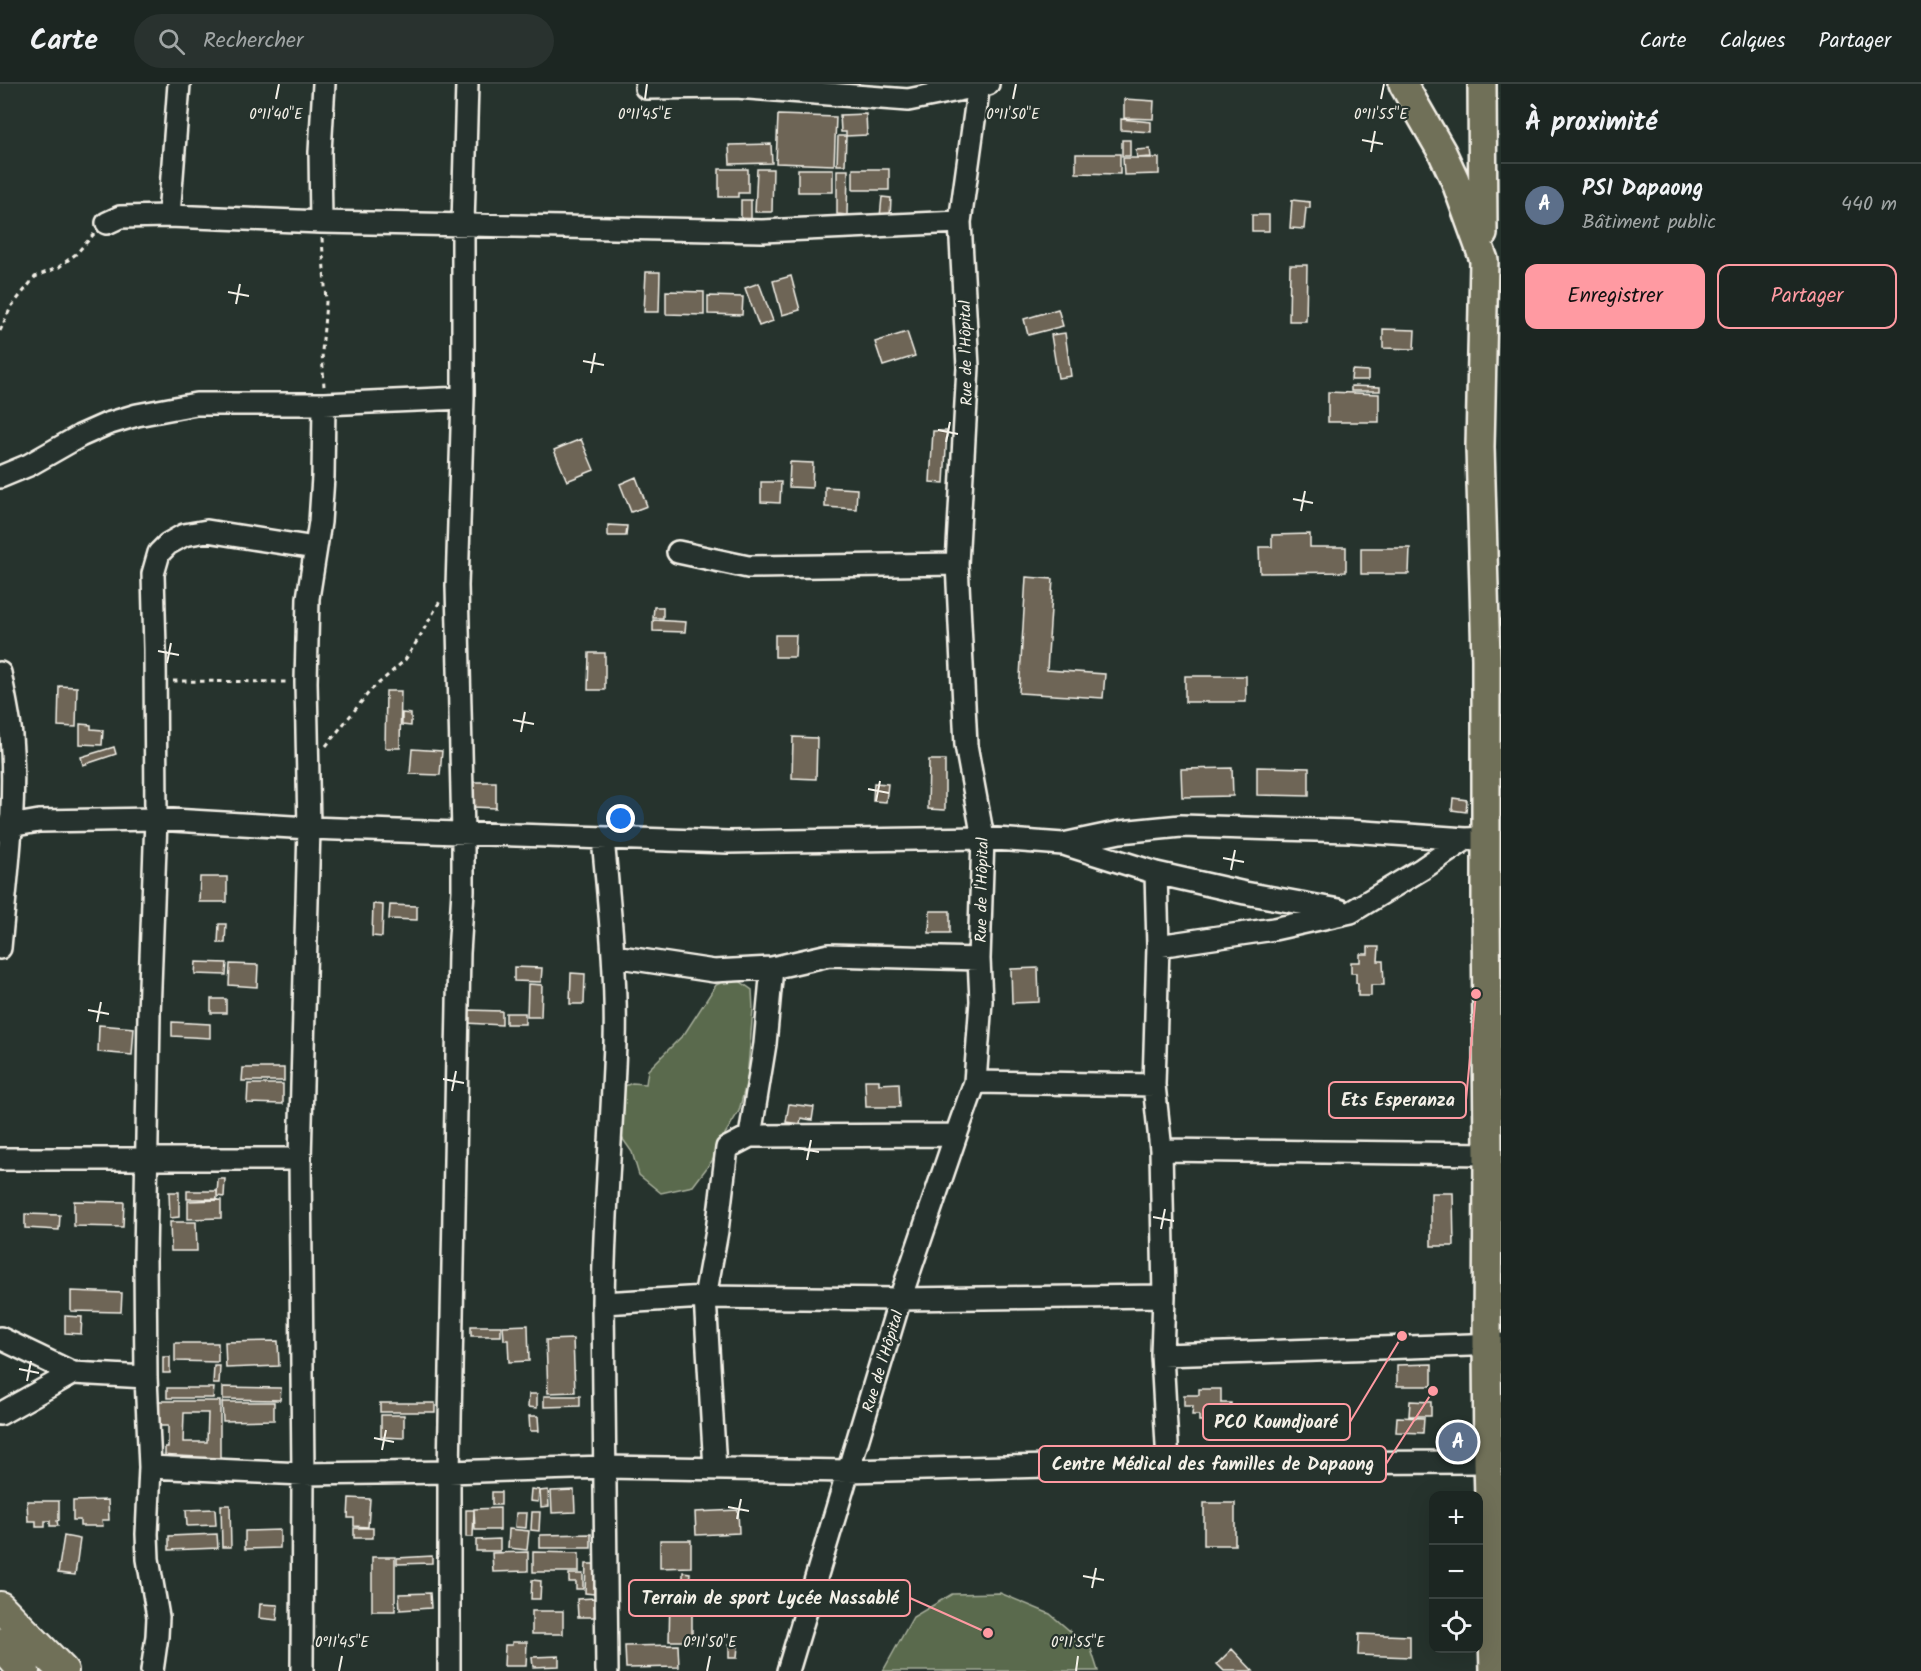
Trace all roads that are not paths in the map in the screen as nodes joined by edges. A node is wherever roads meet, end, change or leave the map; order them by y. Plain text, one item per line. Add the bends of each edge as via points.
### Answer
1 (179, 84) edge
2 (324, 84) edge
3 (467, 84) edge
4 (982, 84) edge
5 (1403, 84) edge
6 (1488, 86) edge
7 (646, 88) dead end
8 (169, 216) junction
9 (321, 222) junction
10 (960, 222) junction
11 (107, 223) road end
12 (463, 224) junction
13 (1484, 260) junction
14 (463, 398) junction
15 (324, 404) junction
16 (0, 477) edge
17 (315, 548) junction
18 (678, 552) dead end
19 (957, 564) junction
20 (0, 673) edge
21 (156, 819) junction
22 (5, 828) edge
23 (309, 828) junction
24 (463, 833) junction
25 (603, 838) junction
26 (983, 838) junction
27 (1476, 839) junction
28 (1063, 844) junction
29 (1156, 873) junction
30 (1493, 906) edge
31 (2, 909) edge
32 (1351, 912) junction
33 (1158, 946) junction
34 (0, 948) edge
35 (614, 956) junction
36 (980, 959) junction
37 (772, 968) junction
38 (975, 1083) junction
39 (1154, 1084) junction
40 (1494, 1117) edge
41 (956, 1135) junction
42 (750, 1136) junction
43 (1161, 1150) junction
44 (1488, 1154) junction
45 (0, 1159) edge
46 (300, 1159) junction
47 (147, 1160) junction
48 (1164, 1296) junction
49 (705, 1298) junction
50 (900, 1299) junction
51 (603, 1303) junction
52 (0, 1338) edge
53 (1494, 1344) edge
54 (1162, 1355) junction
55 (73, 1373) junction
56 (146, 1377) junction
57 (0, 1414) edge
58 (1488, 1462) junction
59 (1168, 1463) junction
60 (150, 1467) junction
61 (605, 1467) junction
62 (715, 1469) junction
63 (848, 1471) junction
64 (449, 1472) junction
65 (303, 1474) junction
66 (0, 1607) edge
67 (0, 1644) edge
68 (24, 1671) edge
69 (63, 1671) edge
70 (152, 1671) edge
71 (302, 1671) edge
72 (449, 1671) edge
73 (607, 1671) edge
74 (788, 1671) edge
75 (1494, 1671) edge

1 - 8 street
2 - 9 street
3 - 12 street
4 - 7 street via 908,100 736,87
4 - 10 street, Rue de l'Hôpital
5 - 13 main road via 1455,180
6 - 13 main road
8 - 9 street
8 - 11 street via 120,217
9 - 12 street
10 - 12 street via 762,231
10 - 19 street, Rue de l'Hôpital via 968,367
12 - 14 street
13 - 27 main road via 1480,447 1486,659
14 - 15 street
14 - 24 street via 457,586
15 - 16 street via 196,404 137,415 80,435 48,456
15 - 17 street via 323,477
17 - 21 street via 207,531 184,535 159,553 153,574
17 - 23 street via 308,598 306,682
18 - 19 street via 748,567
19 - 26 street, Rue de l'Hôpital via 966,746
20 - 22 street via 11,735 12,776
21 - 22 street via 39,821
21 - 23 street
21 - 47 street
22 - 31 street
23 - 24 street
23 - 46 street
24 - 25 street
24 - 64 street
25 - 26 street via 728,843
25 - 35 street
26 - 28 street
26 - 36 street, Rue de l'Hôpital
27 - 28 street via 1181,826 1120,832
27 - 30 main road
27 - 32 street
28 - 29 street
29 - 32 street
29 - 33 street
30 - 40 main road
31 - 34 street
32 - 33 street via 1274,929
33 - 39 street
35 - 37 street via 714,971
35 - 51 street via 615,1043
36 - 37 street via 829,955
36 - 38 street, Rue de l'Hôpital
37 - 42 street
38 - 39 street
38 - 41 street, Rue de l'Hôpital
39 - 43 street
40 - 44 main road
41 - 42 street
41 - 50 street, Rue de l'Hôpital
42 - 49 street via 727,1148
43 - 44 street
43 - 48 street
44 - 53 main road
45 - 47 street
46 - 47 street
46 - 65 street
47 - 56 street
48 - 50 street
48 - 54 street
49 - 50 street
49 - 51 street
49 - 62 street
50 - 63 street, Rue de l'Hôpital
51 - 61 street
52 - 55 street
53 - 54 street
53 - 58 main road
54 - 59 street
55 - 56 street
55 - 57 street
56 - 60 street
58 - 59 street
58 - 75 main road
59 - 63 street
60 - 65 street
60 - 70 street via 148,1551 158,1617
61 - 62 street
61 - 64 street
61 - 73 street
62 - 63 street
63 - 74 street, Rue de l'Hôpital
64 - 65 street
64 - 72 street
65 - 71 street
66 - 69 highway
67 - 68 highway

